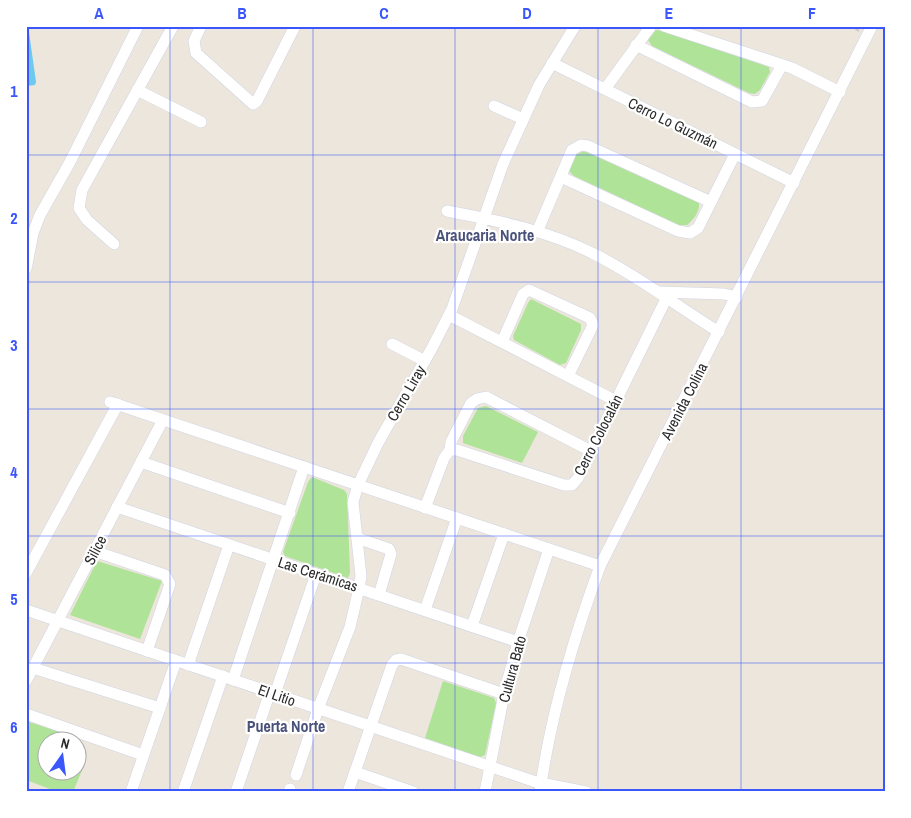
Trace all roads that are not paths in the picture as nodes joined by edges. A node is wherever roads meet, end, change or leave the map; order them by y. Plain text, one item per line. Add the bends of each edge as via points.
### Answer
1 (138, 26) edge
2 (173, 26) edge
3 (201, 26) edge
4 (295, 26) edge
5 (575, 26) edge
6 (651, 26) edge
7 (664, 26) edge
8 (870, 27) edge
9 (636, 45) junction
10 (552, 63) junction
11 (782, 65) junction
12 (137, 90) junction
13 (605, 90) junction
14 (840, 92) junction
15 (494, 106) dead end
16 (523, 119) junction
17 (201, 122) dead end
18 (734, 154) junction
19 (561, 177) junction
20 (794, 183) junction
21 (711, 202) junction
22 (447, 211) dead end
23 (484, 218) junction
24 (538, 232) junction
25 (114, 244) dead end
26 (26, 269) edge
27 (663, 295) junction
28 (737, 297) junction
29 (449, 315) junction
30 (719, 332) junction
31 (502, 342) junction
32 (392, 344) dead end
33 (425, 361) junction
34 (568, 376) junction
35 (616, 401) junction
36 (163, 420) junction
37 (450, 450) junction
38 (591, 451) junction
39 (141, 462) junction
40 (304, 467) junction
41 (358, 485) junction
42 (117, 507) junction
43 (425, 508) junction
44 (290, 513) junction
45 (457, 518) junction
46 (504, 534) junction
47 (357, 538) junction
48 (229, 545) junction
49 (549, 549) junction
50 (94, 551) junction
51 (274, 560) junction
52 (600, 566) junction
53 (26, 573) edge
54 (316, 574) junction
55 (359, 588) junction
56 (379, 595) junction
57 (26, 610) edge
58 (425, 610) junction
59 (58, 621) junction
60 (472, 626) junction
61 (518, 642) junction
62 (147, 651) junction
63 (176, 661) junction
64 (188, 665) junction
65 (33, 668) junction
66 (228, 678) junction
67 (26, 681) edge
68 (272, 693) junction
69 (504, 694) junction
70 (160, 708) junction
71 (318, 709) junction
72 (26, 714) edge
73 (371, 726) junction
74 (144, 755) junction
75 (489, 767) junction
76 (355, 772) junction
77 (296, 774) dead end
78 (540, 788) edge
79 (565, 790) edge
80 (131, 792) edge
81 (183, 792) edge
82 (236, 792) edge
83 (348, 792) edge
84 (413, 792) edge
85 (485, 792) edge
86 (586, 792) edge

1 - 26 street via 40,215
2 - 12 street
3 - 4 street via 194,41 196,53 253,104
5 - 10 street, Cerro Liray
6 - 9 street
7 - 11 street
8 - 14 street, Avenida Colina
9 - 11 street via 752,102 762,101
9 - 13 street
10 - 13 street, Cerro Lo Guzmán
10 - 16 street, Cerro Liray
11 - 14 street
12 - 17 street
12 - 25 street via 82,190 79,208 87,220
13 - 18 street, Cerro Lo Guzmán
14 - 20 street, Avenida Colina
15 - 16 street
16 - 23 street, Cerro Liray
18 - 20 street, Cerro Lo Guzmán
18 - 21 street
19 - 21 street via 678,232 690,233 698,228
19 - 21 street via 572,150 581,145 588,146
19 - 24 street
20 - 28 street, Avenida Colina
22 - 23 street
23 - 24 street
23 - 29 street, Cerro Liray
24 - 27 street via 596,255
27 - 28 street via 724,294
27 - 30 street
27 - 35 street, Cerro Colocalán
28 - 30 street, Avenida Colina
29 - 31 street
29 - 33 street, Cerro Liray
30 - 52 street, Avenida Colina
31 - 34 street
31 - 34 street via 523,294 530,290 590,318 593,325
32 - 33 street
33 - 41 street, Cerro Liray
34 - 35 street
35 - 38 street, Cerro Colocalán
36 - 39 street, Silice
36 - 40 street
36 - 53 street via 114,403
37 - 38 street, Cerro Colocalán via 564,485 572,485 578,478
37 - 38 street via 471,403 486,398
37 - 43 street
39 - 42 street, Silice
39 - 44 street
40 - 41 street
40 - 44 street
41 - 43 street
41 - 47 street, Cerro Liray via 354,502
42 - 48 street, Las Cerámicas
42 - 50 street, Silice
43 - 45 street
44 - 51 street
45 - 46 street
45 - 58 street
46 - 49 street
46 - 60 street
47 - 55 street, Cerro Liray
47 - 56 street via 389,549 392,554
48 - 51 street, Las Cerámicas
48 - 64 street
49 - 52 street
49 - 61 street, Cultura Bato
50 - 59 street, Silice
50 - 62 street via 165,575 170,584
51 - 54 street, Las Cerámicas
51 - 66 street
52 - 78 street, Avenida Colina via 569,661
54 - 55 street, Las Cerámicas
54 - 68 street
55 - 56 street, Las Cerámicas
55 - 71 street, Cerro Liray via 348,633
56 - 58 street, Las Cerámicas
57 - 59 street, El Litio
58 - 60 street, Las Cerámicas
59 - 62 street, El Litio
59 - 65 street, Silice
60 - 61 street, Las Cerámicas
61 - 69 street, Cultura Bato
62 - 63 street, El Litio
63 - 64 street, El Litio
63 - 70 street
64 - 66 street, El Litio
65 - 67 street, Silice
65 - 70 street
66 - 68 street, El Litio
66 - 81 street
68 - 71 street, El Litio
68 - 82 street
69 - 73 street via 396,660
69 - 75 street, Cultura Bato
70 - 74 street
71 - 73 street, El Litio
71 - 77 street, Cerro Liray
72 - 74 street
73 - 75 street, El Litio
73 - 76 street
74 - 80 street
75 - 78 street, El Litio
75 - 85 street, Cultura Bato
76 - 83 street
76 - 84 street
78 - 79 street, El Litio
79 - 86 street, El Litio

